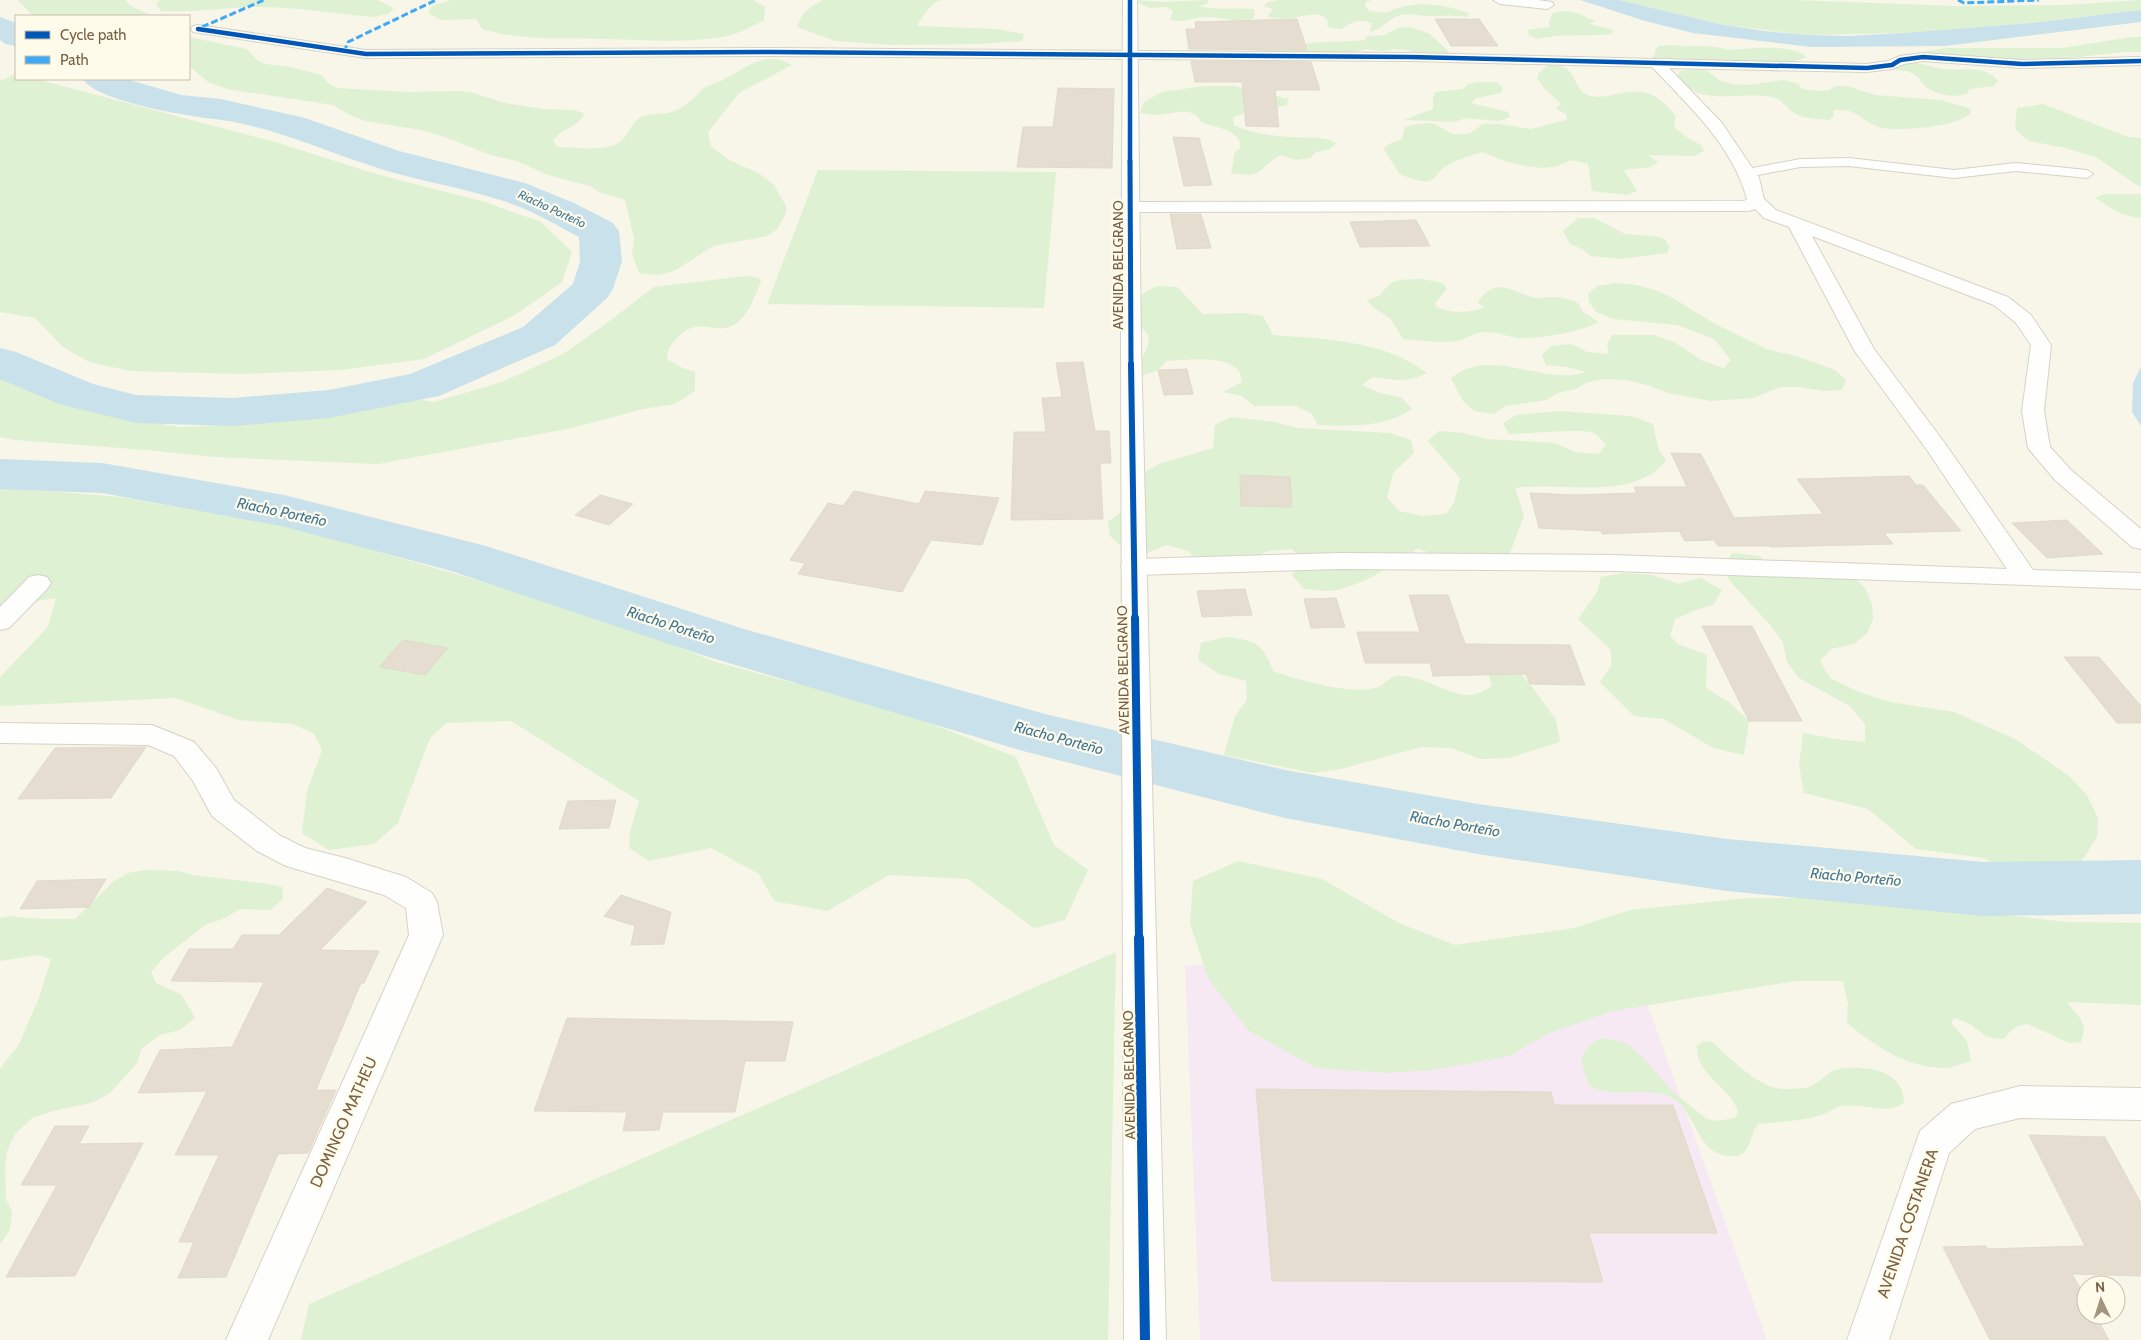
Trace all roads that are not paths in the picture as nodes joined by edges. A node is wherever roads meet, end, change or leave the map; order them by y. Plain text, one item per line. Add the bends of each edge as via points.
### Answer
1 (1130, 0) edge
2 (1500, 0) edge
3 (1547, 5) dead end
4 (198, 29) dead end
5 (1130, 55) junction
6 (2141, 61) edge
7 (1657, 64) junction
8 (1747, 173) junction
9 (2087, 174) dead end
10 (1756, 201) junction
11 (1131, 207) junction
12 (1797, 225) junction
13 (2141, 542) edge
14 (1134, 566) junction
15 (2025, 577) junction
16 (2141, 581) edge
17 (38, 583) dead end
18 (0, 622) edge
19 (0, 733) edge
20 (2141, 1104) edge
21 (247, 1340) edge
22 (1145, 1340) edge
23 (1868, 1340) edge

1 - 5 street, AVENIDA BELGRANO
2 - 3 street
4 - 5 street via 366,54 770,52
5 - 7 street via 1410,57
5 - 11 street, AVENIDA BELGRANO
6 - 7 street via 2022,64 1923,57 1900,60 1892,66 1867,68
7 - 8 street via 1716,126
8 - 9 lane via 1800,163 1849,162 1954,174 2016,167
8 - 10 street
10 - 11 street via 1748,206
10 - 12 street via 1770,214
11 - 14 street, AVENIDA BELGRANO
12 - 13 street via 2002,301 2024,319 2041,345 2032,411 2039,448 2063,475
12 - 15 street via 1864,350 1936,447
14 - 15 street via 1340,561 1604,563
14 - 22 street, AVENIDA BELGRANO
15 - 16 street
17 - 18 street
19 - 21 street, DOMINGO MATHEU via 152,735 184,749 205,776 223,808 268,843 297,858 395,886 421,902 426,935
20 - 23 street, AVENIDA COSTANERA via 2020,1102 1964,1115 1933,1143

